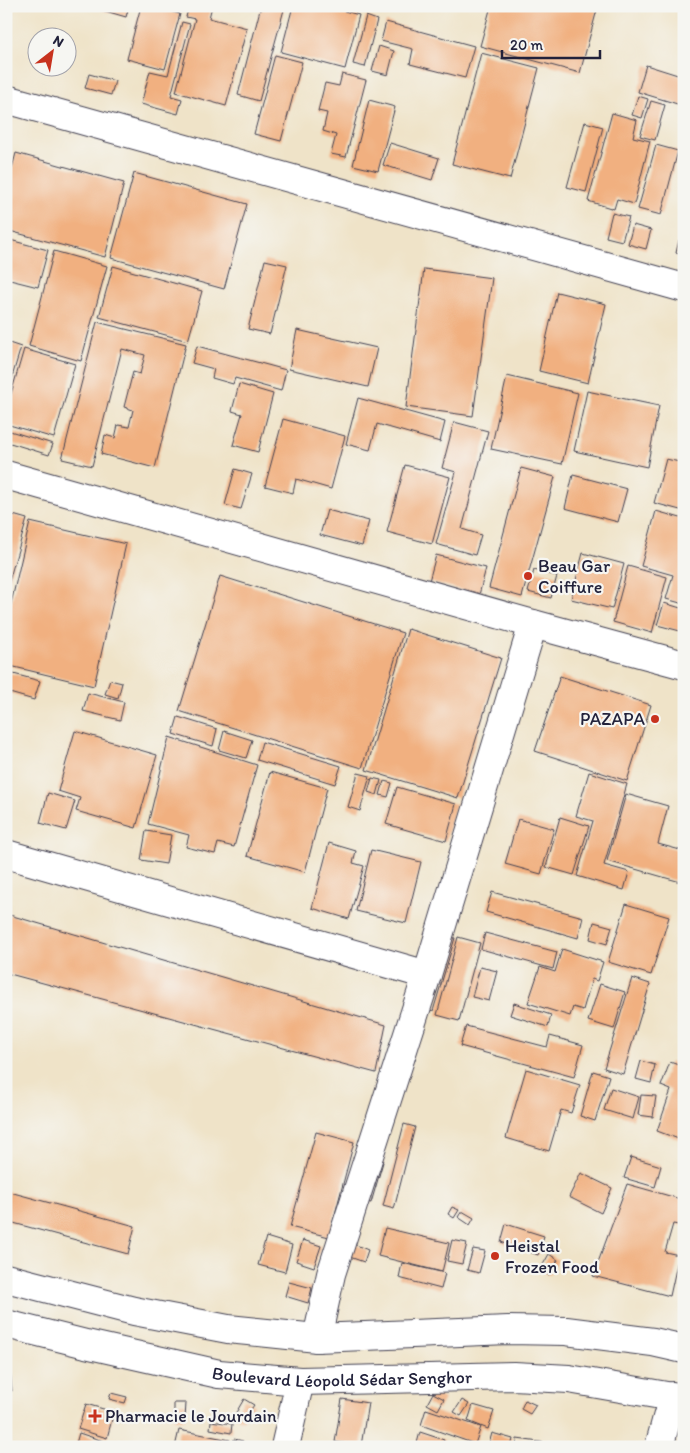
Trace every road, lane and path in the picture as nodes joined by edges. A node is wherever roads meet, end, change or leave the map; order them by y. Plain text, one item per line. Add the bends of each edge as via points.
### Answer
1 (6, 99) edge
2 (684, 288) edge
3 (6, 475) edge
4 (533, 624) junction
5 (684, 665) edge
6 (6, 854) edge
7 (427, 975) junction
8 (6, 1278) edge
9 (6, 1324) edge
10 (317, 1338) junction
11 (684, 1349) edge
12 (300, 1382) junction
13 (678, 1398) edge
14 (285, 1447) edge
15 (659, 1447) edge

1 - 2 street
3 - 4 street
4 - 5 street
4 - 7 street
6 - 7 street
7 - 10 street via 331,1274
8 - 10 street, Boulevard Léopold Sédar Senghor via 134,1311 228,1329
9 - 12 street, Boulevard Léopold Sédar Senghor via 219,1374
10 - 11 street, Boulevard Léopold Sédar Senghor via 508,1330 566,1331
12 - 13 street, Boulevard Léopold Sédar Senghor via 514,1376 569,1379
12 - 14 street
13 - 15 street

